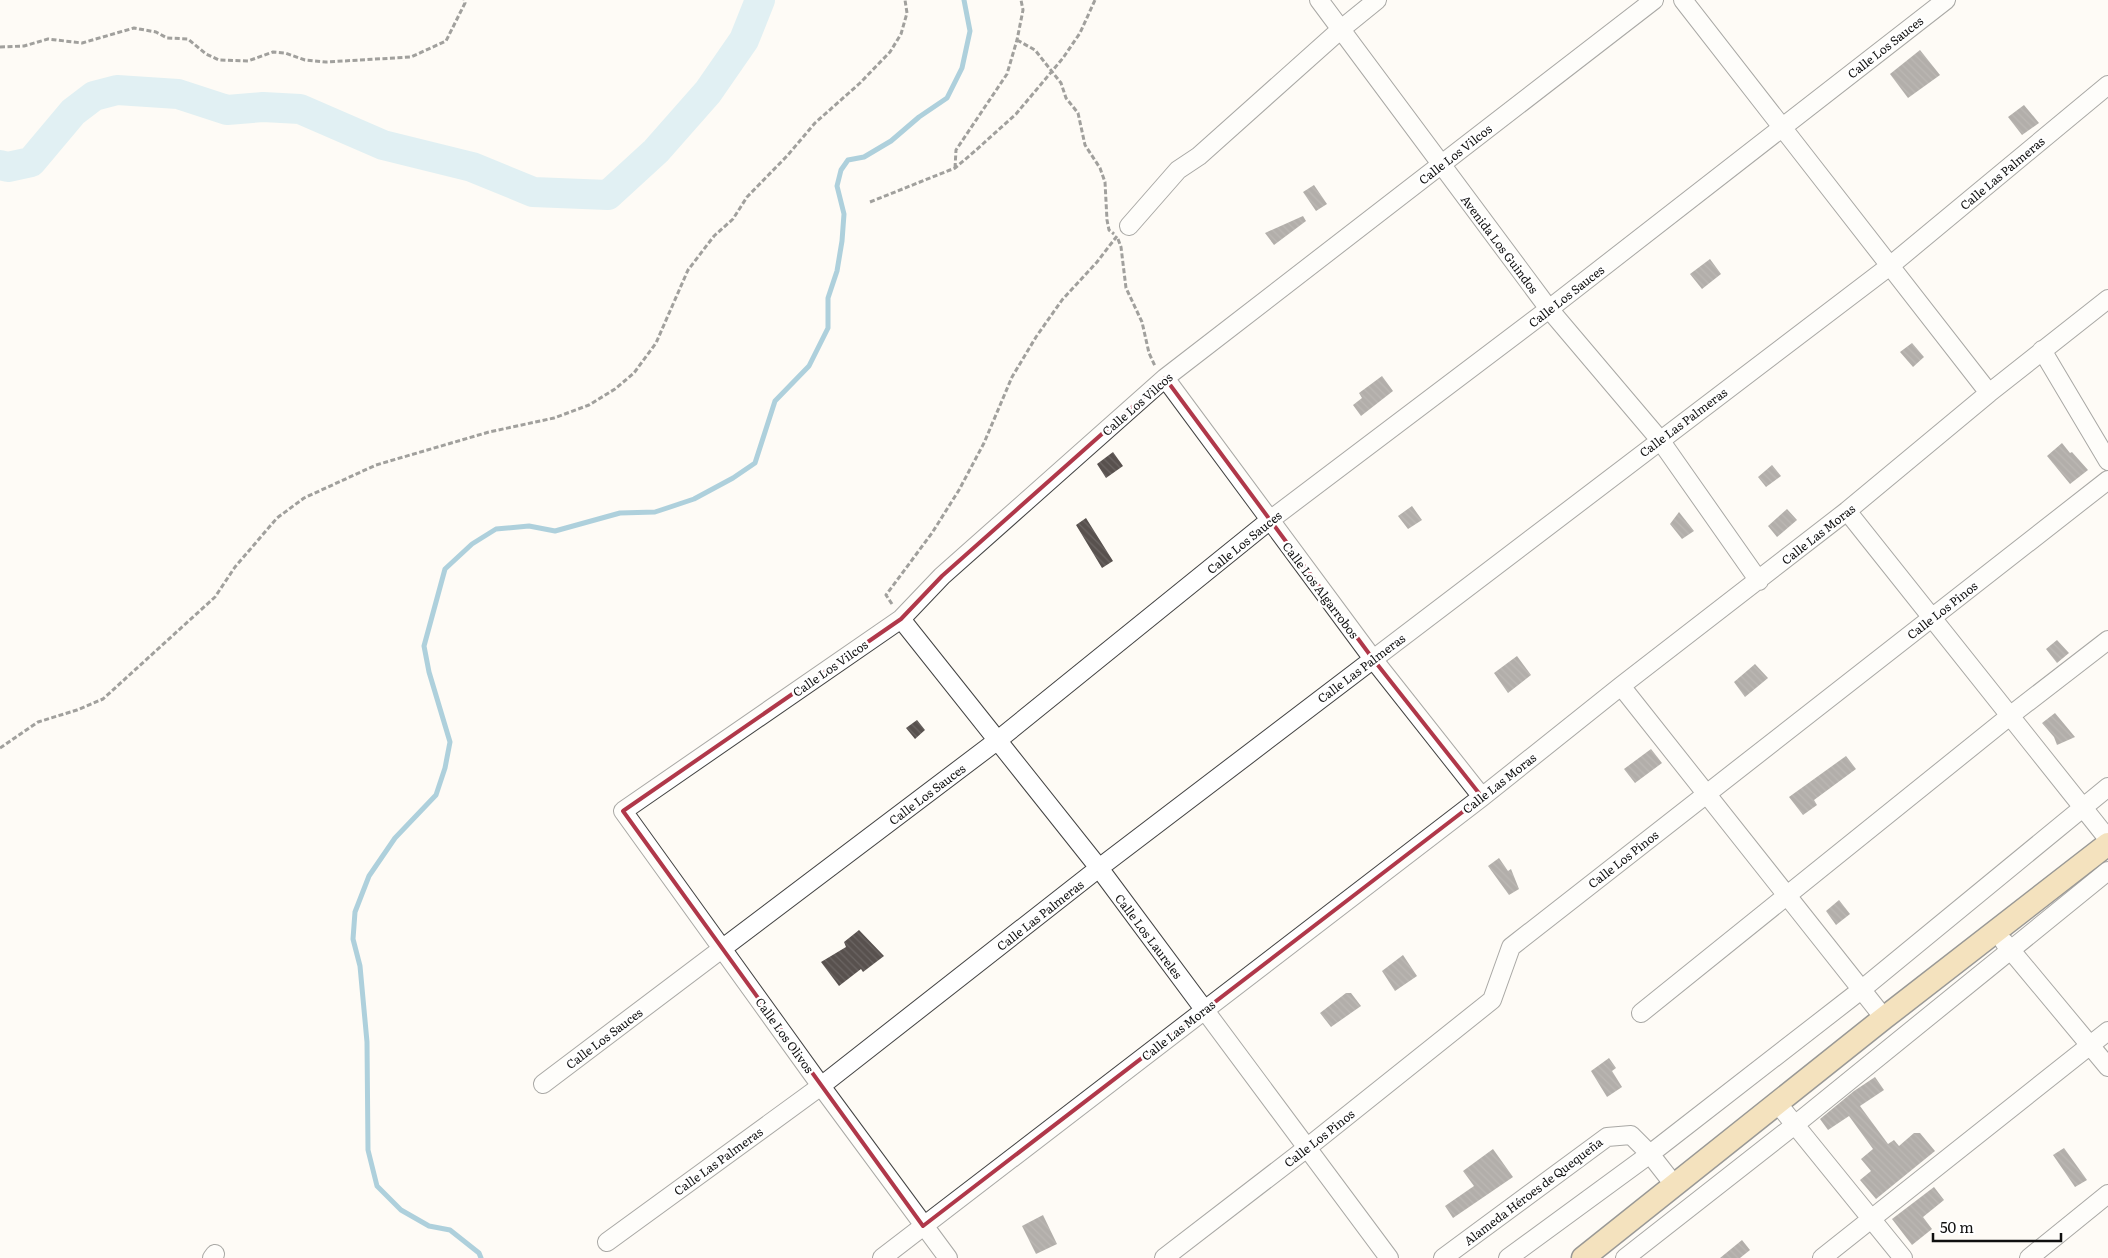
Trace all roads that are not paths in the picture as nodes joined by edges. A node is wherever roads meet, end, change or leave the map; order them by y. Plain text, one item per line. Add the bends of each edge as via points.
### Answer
1 (1319, 0) edge
2 (1377, 0) edge
3 (1654, 0) edge
4 (1683, 0) edge
5 (1946, 0) edge
6 (1340, 30) junction
7 (2108, 85) edge
8 (1783, 128) junction
9 (1441, 166) junction
10 (1122, 231) road end
11 (1891, 265) junction
12 (2108, 298) edge
13 (1549, 309) junction
14 (2042, 350) junction
15 (1165, 378) junction
16 (1989, 393) junction
17 (1660, 440) junction
18 (2108, 461) edge
19 (2108, 480) edge
20 (1847, 512) junction
21 (1270, 520) junction
22 (1759, 581) junction
23 (1932, 617) junction
24 (901, 619) junction
25 (2108, 640) edge
26 (1373, 659) junction
27 (1621, 686) junction
28 (2011, 715) junction
29 (998, 740) junction
30 (2108, 787) edge
31 (1707, 793) junction
32 (1482, 797) junction
33 (2083, 808) junction
34 (623, 811) joint
35 (2108, 839) edge
36 (2108, 844) edge
37 (1098, 868) junction
38 (2108, 871) edge
39 (1788, 896) junction
40 (1995, 932) junction
41 (722, 948) junction
42 (2011, 950) junction
43 (1861, 990) junction
44 (1204, 1010) junction
45 (1641, 1013) dead end
46 (1884, 1018) junction
47 (2108, 1031) edge
48 (2091, 1045) junction
49 (2108, 1067) edge
50 (543, 1084) dead end
51 (821, 1086) junction
52 (1778, 1104) junction
53 (1796, 1124) junction
54 (1308, 1147) junction
55 (1650, 1154) junction
56 (1675, 1186) junction
57 (2108, 1194) edge
58 (1871, 1219) junction
59 (923, 1226) junction
60 (607, 1242) dead end
61 (882, 1258) edge
62 (948, 1258) edge
63 (1164, 1258) edge
64 (1389, 1258) edge
65 (1443, 1258) edge
66 (1508, 1258) edge
67 (1583, 1258) edge
68 (1625, 1258) edge
69 (1822, 1258) edge
70 (1903, 1258) edge
71 (2029, 1258) edge

1 - 6 street, Avenida Los Guindos
2 - 6 street
3 - 9 street, Calle Los Vilcos
4 - 8 street
5 - 8 street, Calle Los Sauces
6 - 9 street, Avenida Los Guindos
6 - 10 street via 1199,156 1178,170
7 - 11 street, Calle Las Palmeras
8 - 11 street
8 - 13 street, Calle Los Sauces
9 - 13 street, Avenida Los Guindos
9 - 15 street, Calle Los Vilcos
11 - 16 street
11 - 17 street, Calle Las Palmeras
12 - 14 street, Calle Las Moras
13 - 17 street, Avenida Los Guindos
13 - 21 street, Calle Los Sauces
14 - 16 street, Calle Las Moras
14 - 18 street
15 - 21 street, Calle Los Algarrobos
15 - 24 street, Calle Los Vilcos via 942,576
16 - 20 street, Calle Las Moras
17 - 22 street, Avenida Los Guindos
17 - 26 street, Calle Las Palmeras
19 - 23 street, Calle Los Pinos
20 - 22 street, Calle Las Moras
20 - 23 street
21 - 26 street, Calle Los Algarrobos
21 - 29 street, Calle Los Sauces
22 - 27 street, Calle Las Moras
23 - 28 street
23 - 31 street, Calle Los Pinos
24 - 29 street, Calle Los Laureles
24 - 34 street, Calle Los Vilcos
25 - 28 street
26 - 32 street, Calle Los Algarrobos
26 - 37 street, Calle Las Palmeras
27 - 31 street
27 - 32 street, Calle Las Moras
28 - 33 street
28 - 39 street
29 - 37 street, Calle Los Laureles
29 - 41 street, Calle Los Sauces
30 - 33 street
31 - 39 street
31 - 54 street, Calle Los Pinos via 1511,947 1492,1000
32 - 44 street, Calle Las Moras
33 - 35 street
33 - 43 street
34 - 41 street, Calle Los Olivos
36 - 40 main road
37 - 44 street, Calle Los Laureles
37 - 51 street, Calle Las Palmeras
38 - 42 street
39 - 43 street
39 - 45 street
40 - 42 street
40 - 46 main road
41 - 50 street, Calle Los Sauces
41 - 51 street, Calle Los Olivos
42 - 48 street
42 - 53 street
43 - 46 street
43 - 55 street
44 - 54 street, Calle Los Laureles
44 - 59 street, Calle Las Moras
46 - 52 main road
47 - 48 street
48 - 49 street
48 - 58 street
51 - 59 street, Calle Los Olivos
51 - 60 street, Calle Las Palmeras
52 - 53 street
52 - 56 main road
53 - 58 street
53 - 68 street
54 - 63 street, Calle Los Pinos
54 - 64 street, Calle Los Laureles
55 - 56 street, Alameda Héroes de Quequeña
55 - 65 street, Alameda Héroes de Quequeña via 1631,1135 1607,1137
55 - 66 street
56 - 67 main road
57 - 71 street
58 - 69 street
58 - 70 street
59 - 61 street, Calle Las Moras
59 - 62 street, Calle Los Olivos

